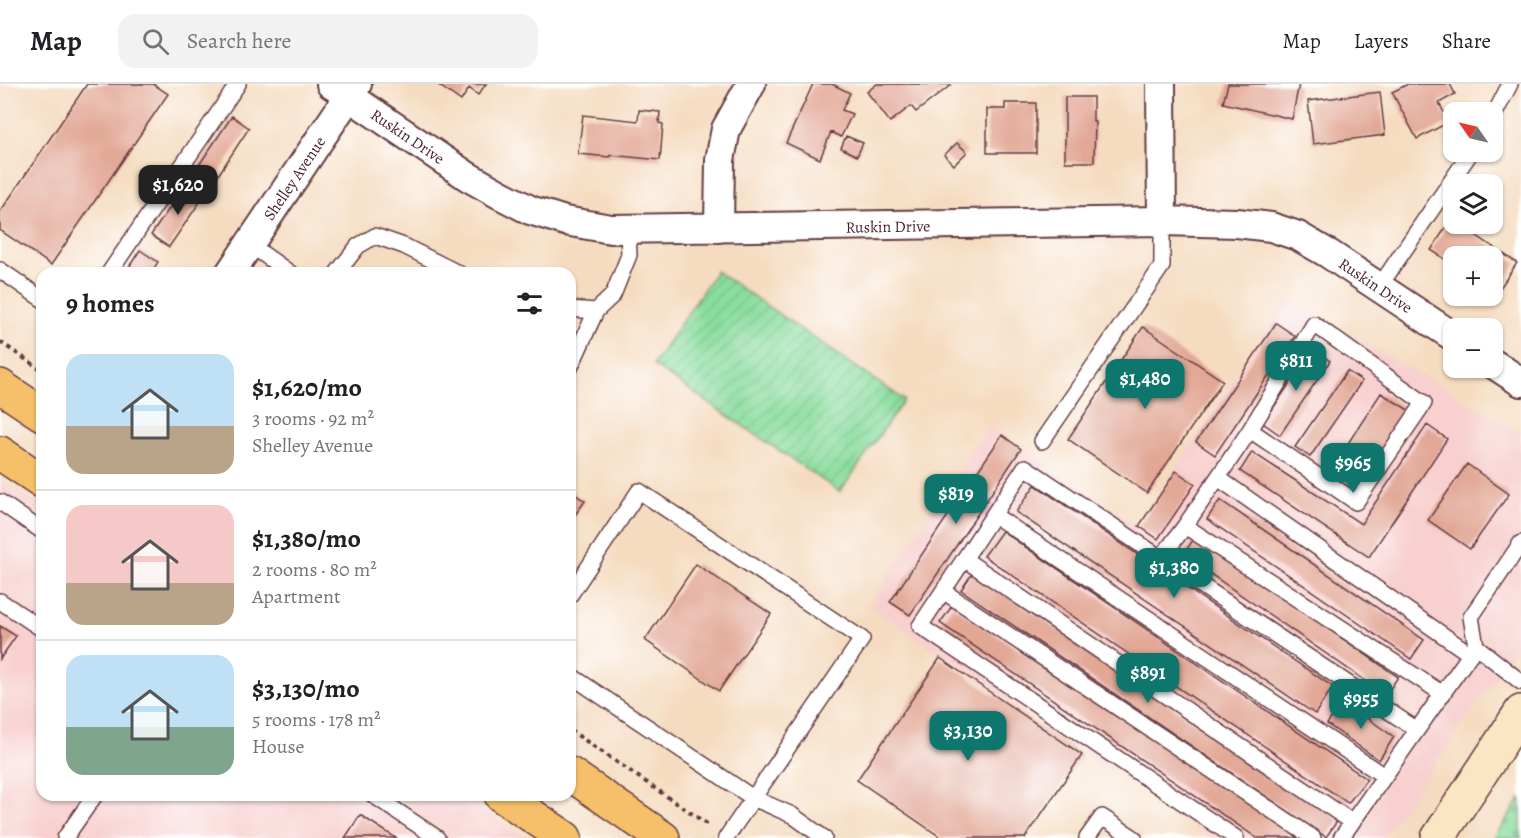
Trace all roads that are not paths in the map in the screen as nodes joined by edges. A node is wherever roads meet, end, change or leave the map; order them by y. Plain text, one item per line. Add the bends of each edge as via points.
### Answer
1 (238, 84) edge
2 (751, 84) edge
3 (1161, 84) edge
4 (1510, 84) edge
5 (346, 88) edge
6 (1501, 102) edge
7 (1464, 162) edge
8 (1162, 221) junction
9 (719, 228) junction
10 (628, 229) junction
11 (249, 244) junction
12 (113, 267) edge
13 (234, 267) edge
14 (282, 267) edge
15 (342, 267) edge
16 (446, 267) edge
17 (0, 270) edge
18 (1379, 287) junction
19 (36, 295) edge
20 (576, 309) edge
21 (596, 311) junction
22 (1443, 330) edge
23 (576, 355) edge
24 (1503, 369) edge
25 (1520, 379) edge
26 (0, 386) edge
27 (36, 410) edge
28 (1250, 430) junction
29 (1042, 441) dead end
30 (0, 453) edge
31 (36, 477) edge
32 (1218, 478) junction
33 (0, 502) edge
34 (994, 515) junction
35 (1185, 526) junction
36 (36, 527) edge
37 (1521, 543) edge
38 (1161, 558) junction
39 (964, 559) junction
40 (576, 585) edge
41 (943, 591) junction
42 (0, 601) edge
43 (36, 625) edge
44 (1473, 650) junction
45 (576, 679) edge
46 (1521, 682) edge
47 (1443, 694) junction
48 (1521, 712) edge
49 (1417, 730) junction
50 (1384, 776) junction
51 (576, 778) edge
52 (753, 798) junction
53 (91, 801) edge
54 (382, 801) edge
55 (510, 801) edge
56 (1352, 822) junction
57 (65, 838) edge
58 (437, 838) edge
59 (564, 838) edge
60 (663, 838) edge
61 (727, 838) edge
62 (824, 838) edge
63 (1087, 838) edge
64 (1134, 838) edge
65 (1236, 838) edge
66 (1313, 838) edge
67 (1341, 838) edge
68 (1438, 838) edge

1 - 12 lane
2 - 9 street via 726,129 720,160
3 - 8 street
4 - 6 lane
5 - 10 street, Ruskin Drive via 466,176 530,210 565,221
5 - 11 street, Shelley Avenue
7 - 18 lane
8 - 9 street, Ruskin Drive
8 - 18 street, Ruskin Drive via 1271,227 1298,236
8 - 29 lane via 1162,266
9 - 10 street, Ruskin Drive
10 - 21 lane via 629,255 614,295
11 - 13 street, Shelley Avenue
11 - 14 lane
15 - 16 lane via 358,246 375,236
17 - 19 lane
18 - 22 street, Ruskin Drive
20 - 21 lane
21 - 23 lane
24 - 25 street
26 - 27 highway
28 - 28 lane via 1356,502 1424,403 1314,324
28 - 32 lane
30 - 31 highway
32 - 35 lane
32 - 44 lane
33 - 36 lane
34 - 38 lane via 1025,467
34 - 39 lane
34 - 50 lane
35 - 38 lane
35 - 47 lane
37 - 44 lane via 1471,617
38 - 49 lane
39 - 41 lane
39 - 56 lane
40 - 52 lane via 639,491 862,639
41 - 65 lane via 920,626
41 - 66 lane
42 - 43 lane
44 - 46 lane
44 - 47 lane
45 - 52 lane
47 - 49 lane
48 - 68 main road
49 - 50 lane
50 - 56 lane
51 - 60 highway
52 - 61 lane
52 - 62 lane via 792,814
53 - 57 lane
54 - 58 lane
55 - 59 highway
56 - 67 lane
63 - 64 lane via 1102,817

